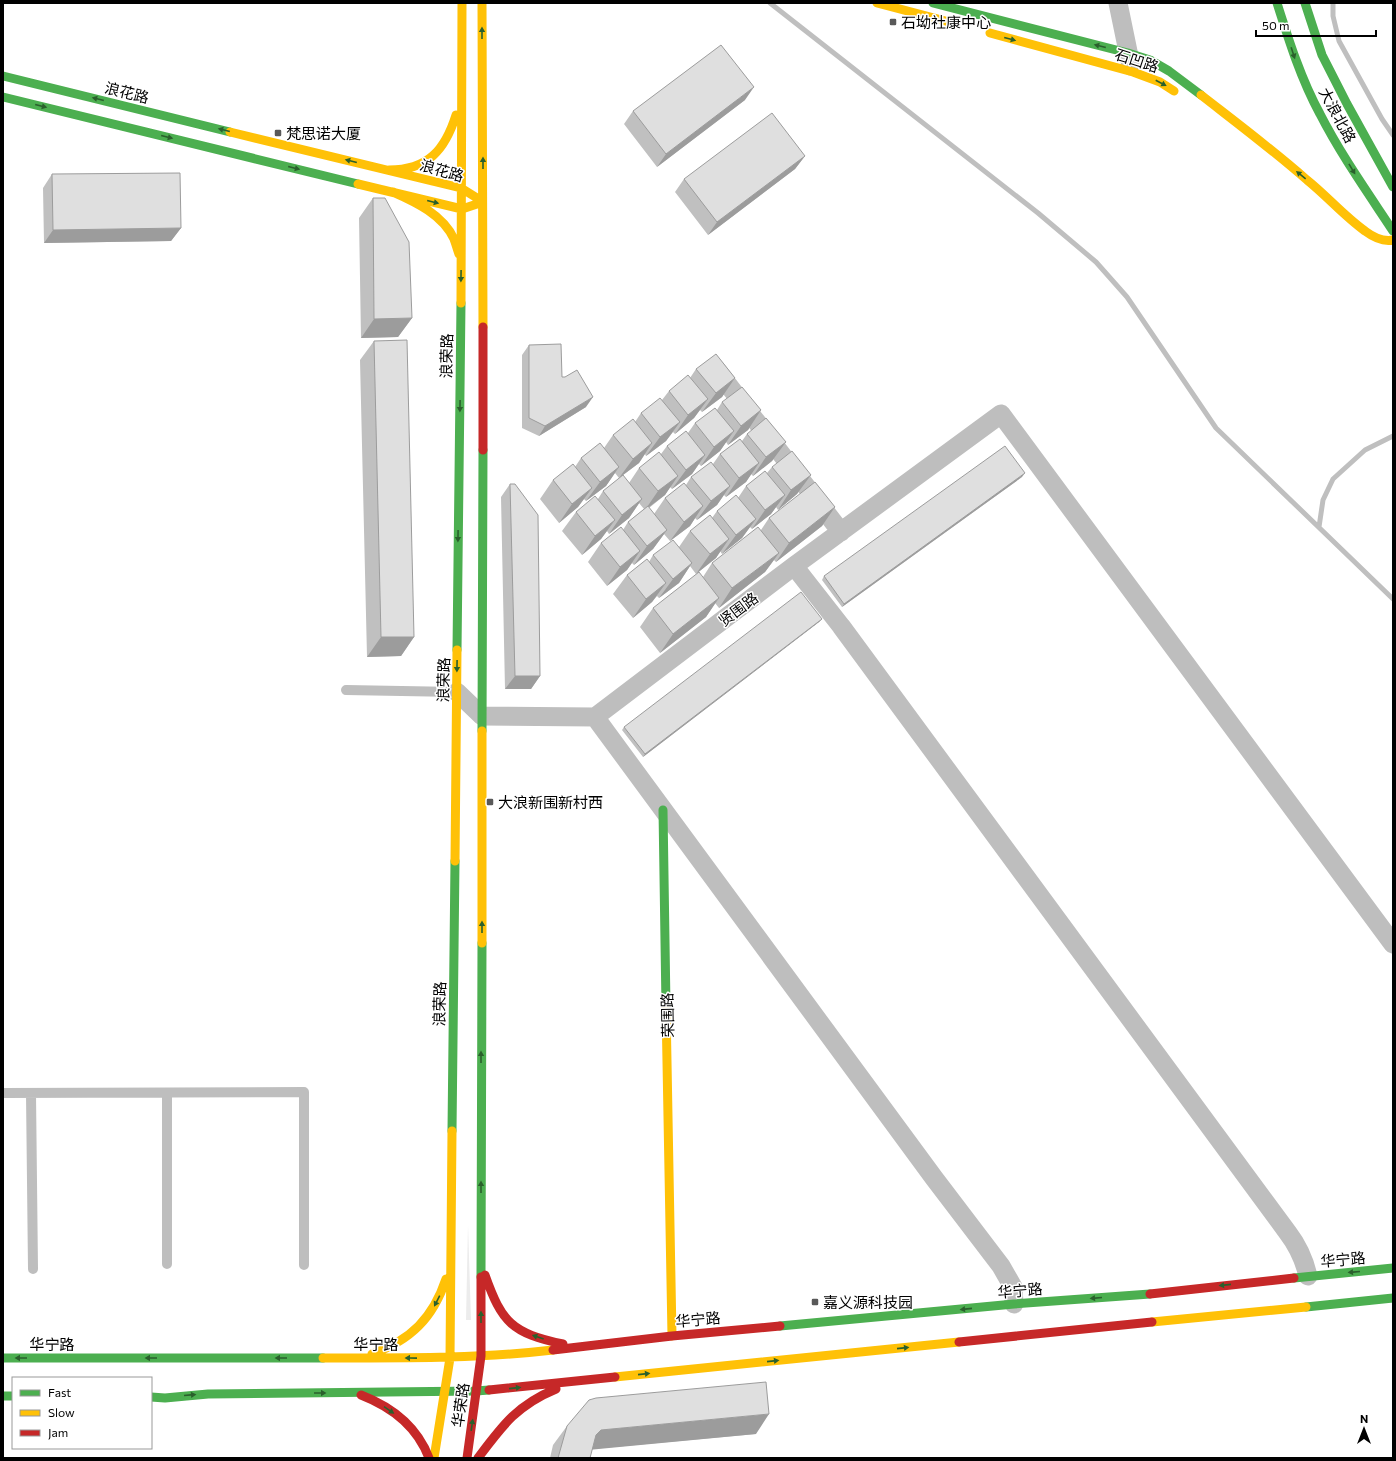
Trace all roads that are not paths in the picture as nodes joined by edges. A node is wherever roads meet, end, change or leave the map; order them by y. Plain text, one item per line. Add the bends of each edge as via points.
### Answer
1 (462, 3) edge
2 (482, 3) edge
3 (877, 3) edge
4 (933, 3) edge
5 (1118, 3) edge
6 (1277, 3) edge
7 (1305, 3) edge
8 (965, 27) dead end
9 (980, 31) dead end
10 (1128, 53) junction
11 (1133, 72) junction
12 (3, 76) edge
13 (1178, 94) dead end
14 (3, 97) edge
15 (461, 98) junction
16 (389, 170) junction
17 (1293, 180) dead end
18 (1393, 187) edge
19 (462, 188) junction
20 (392, 192) junction
21 (483, 202) junction
22 (462, 209) junction
23 (1351, 219) junction
24 (1393, 231) edge
25 (1393, 240) edge
26 (461, 260) junction
27 (716, 369) edge
28 (841, 532) junction
29 (794, 566) junction
30 (346, 690) dead end
31 (457, 692) junction
32 (482, 716) junction
33 (595, 717) junction
34 (663, 810) junction
35 (1393, 944) edge
36 (3, 1093) edge
37 (167, 1093) junction
38 (31, 1094) junction
39 (481, 1253) junction
40 (167, 1264) dead end
41 (451, 1264) junction
42 (304, 1265) dead end
43 (1393, 1268) edge
44 (33, 1269) dead end
45 (1308, 1276) junction
46 (1393, 1298) edge
47 (1014, 1304) junction
48 (672, 1336) junction
49 (576, 1346) junction
50 (481, 1356) junction
51 (3, 1358) edge
52 (360, 1358) junction
53 (450, 1358) junction
54 (578, 1381) junction
55 (445, 1392) junction
56 (476, 1392) junction
57 (354, 1393) junction
58 (152, 1398) edge
59 (429, 1458) edge
60 (434, 1458) edge
61 (467, 1458) edge
62 (478, 1458) edge

1 - 15 main road, 浪荣路
21 -> 2 main road
3 - 8 main road
10 -> 4 main road, 石凹路
5 - 10 street
6 -> 24 main road, 大浪北路 via 1295,59 1320,114
7 - 18 main road, 大浪北路 via 1322,55
9 -> 11 main road, 石凹路
10 - 11 street
23 -> 10 main road, 石凹路 via 1247,130 1169,71 1150,60
11 -> 13 main road, 石凹路 via 1160,82
16 -> 12 main road, 浪花路
14 -> 20 main road
15 - 16 main road via 447,140 432,158 407,169
15 - 19 main road, 浪荣路
16 - 19 main road, 浪花路
17 - 23 main road, 石凹路
19 - 21 main road, 浪花路
19 - 22 main road, 浪荣路
20 -> 22 main road
20 - 26 main road via 422,207 443,225 454,239
21 - 22 main road
21 - 32 main road
22 - 26 main road, 浪荣路
23 - 25 main road, 石凹路 via 1377,238
26 -> 31 main road, 浪荣路
27 - 28 street
28 - 29 street, 贤围路
28 - 35 street, 贤围路 via 1001,414
29 - 33 street, 贤围路
29 - 45 street via 841,626 1291,1237 1305,1263
30 - 31 lane
31 - 32 street
31 - 41 main road, 浪荣路
32 - 33 street
39 -> 32 main road
33 - 34 street
34 - 47 street via 1001,1266 1013,1287
34 - 48 main road, 荣围路
36 - 38 lane
37 - 38 lane
37 - 40 lane
37 - 42 lane via 304,1092
38 - 44 lane
49 -> 39 main road via 550,1341 512,1325 505,1318 489,1286
50 -> 39 main road
41 -> 52 main road via 436,1303 421,1326 409,1336 380,1352
41 - 53 main road, 浪荣路
43 -> 45 main road, 华宁路
45 -> 47 main road, 华宁路 via 1149,1294
54 -> 46 main road
47 -> 48 main road, 华宁路
48 - 49 main road, 华宁路
49 - 50 main road, 华宁路
50 - 53 main road, 华宁路
50 - 56 main road, 华荣路
52 -> 51 main road, 华宁路
53 -> 52 main road, 华宁路
53 - 55 main road, 华荣路
56 -> 54 main road
54 - 62 main road via 548,1392 517,1410 503,1424
55 - 56 main road
55 - 57 main road
55 - 60 main road, 华荣路
61 -> 56 main road, 华荣路
58 -> 57 main road via 208,1394
57 -> 59 main road via 379,1404 403,1420 422,1441

